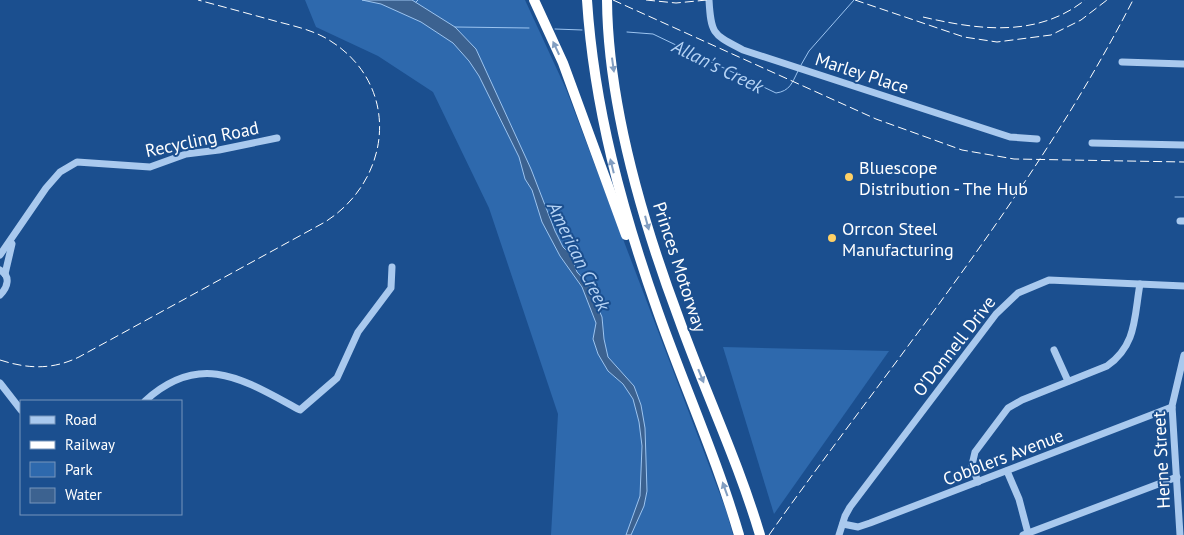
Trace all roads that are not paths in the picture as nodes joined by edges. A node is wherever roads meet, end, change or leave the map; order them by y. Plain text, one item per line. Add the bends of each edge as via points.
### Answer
1 (534, 0) edge
2 (587, 0) edge
3 (606, 0) edge
4 (709, 0) edge
5 (1122, 62) dead end
6 (1184, 64) edge
7 (277, 138) dead end
8 (1037, 139) dead end
9 (1092, 143) dead end
10 (1184, 145) edge
11 (17, 232) junction
12 (0, 255) edge
13 (392, 267) dead end
14 (3, 272) edge
15 (1140, 284) junction
16 (1184, 286) edge
17 (0, 294) edge
18 (658, 312) junction
19 (1054, 350) dead end
20 (1184, 355) edge
21 (1068, 381) junction
22 (0, 383) edge
23 (146, 400) edge
24 (1172, 407) junction
25 (20, 409) edge
26 (1008, 471) junction
27 (1177, 477) junction
28 (978, 482) junction
29 (843, 524) junction
30 (1026, 534) edge
31 (739, 535) edge
32 (760, 535) edge
33 (840, 535) edge
34 (1180, 535) edge

18 -> 1 highway via 638,268 563,63
18 -> 2 highway, Princes Motorway via 613,170 603,127
3 -> 32 highway, Princes Motorway via 621,124 650,235
4 - 8 street, Marley Place via 713,30 743,50 1010,137
5 - 6 street
7 - 11 street, Recycling Road via 186,154 150,167 76,162 60,172 46,188
9 - 10 street
11 - 12 street, Recycling Road
11 - 14 street
13 - 23 street via 391,288 355,336 337,378 300,410 252,385 210,372 193,374 173,382
14 - 17 street via 6,286
15 - 16 street, O'Donnell Drive
15 - 21 street via 1129,345 1107,366
15 - 29 street, O'Donnell Drive via 1049,280 1011,298 850,507
31 -> 18 highway, Princes Motorway via 730,502
19 - 21 street
20 - 24 street, Herne Street
21 - 28 street via 1008,408 975,452 972,465
22 - 25 street
24 - 26 street, Cobblers Avenue
24 - 27 street, Herne Street
26 - 28 street, Cobblers Avenue
26 - 30 street via 1019,499
27 - 30 street
27 - 34 street, Herne Street
28 - 29 street, Cobblers Avenue via 858,527
29 - 33 street, O'Donnell Drive

